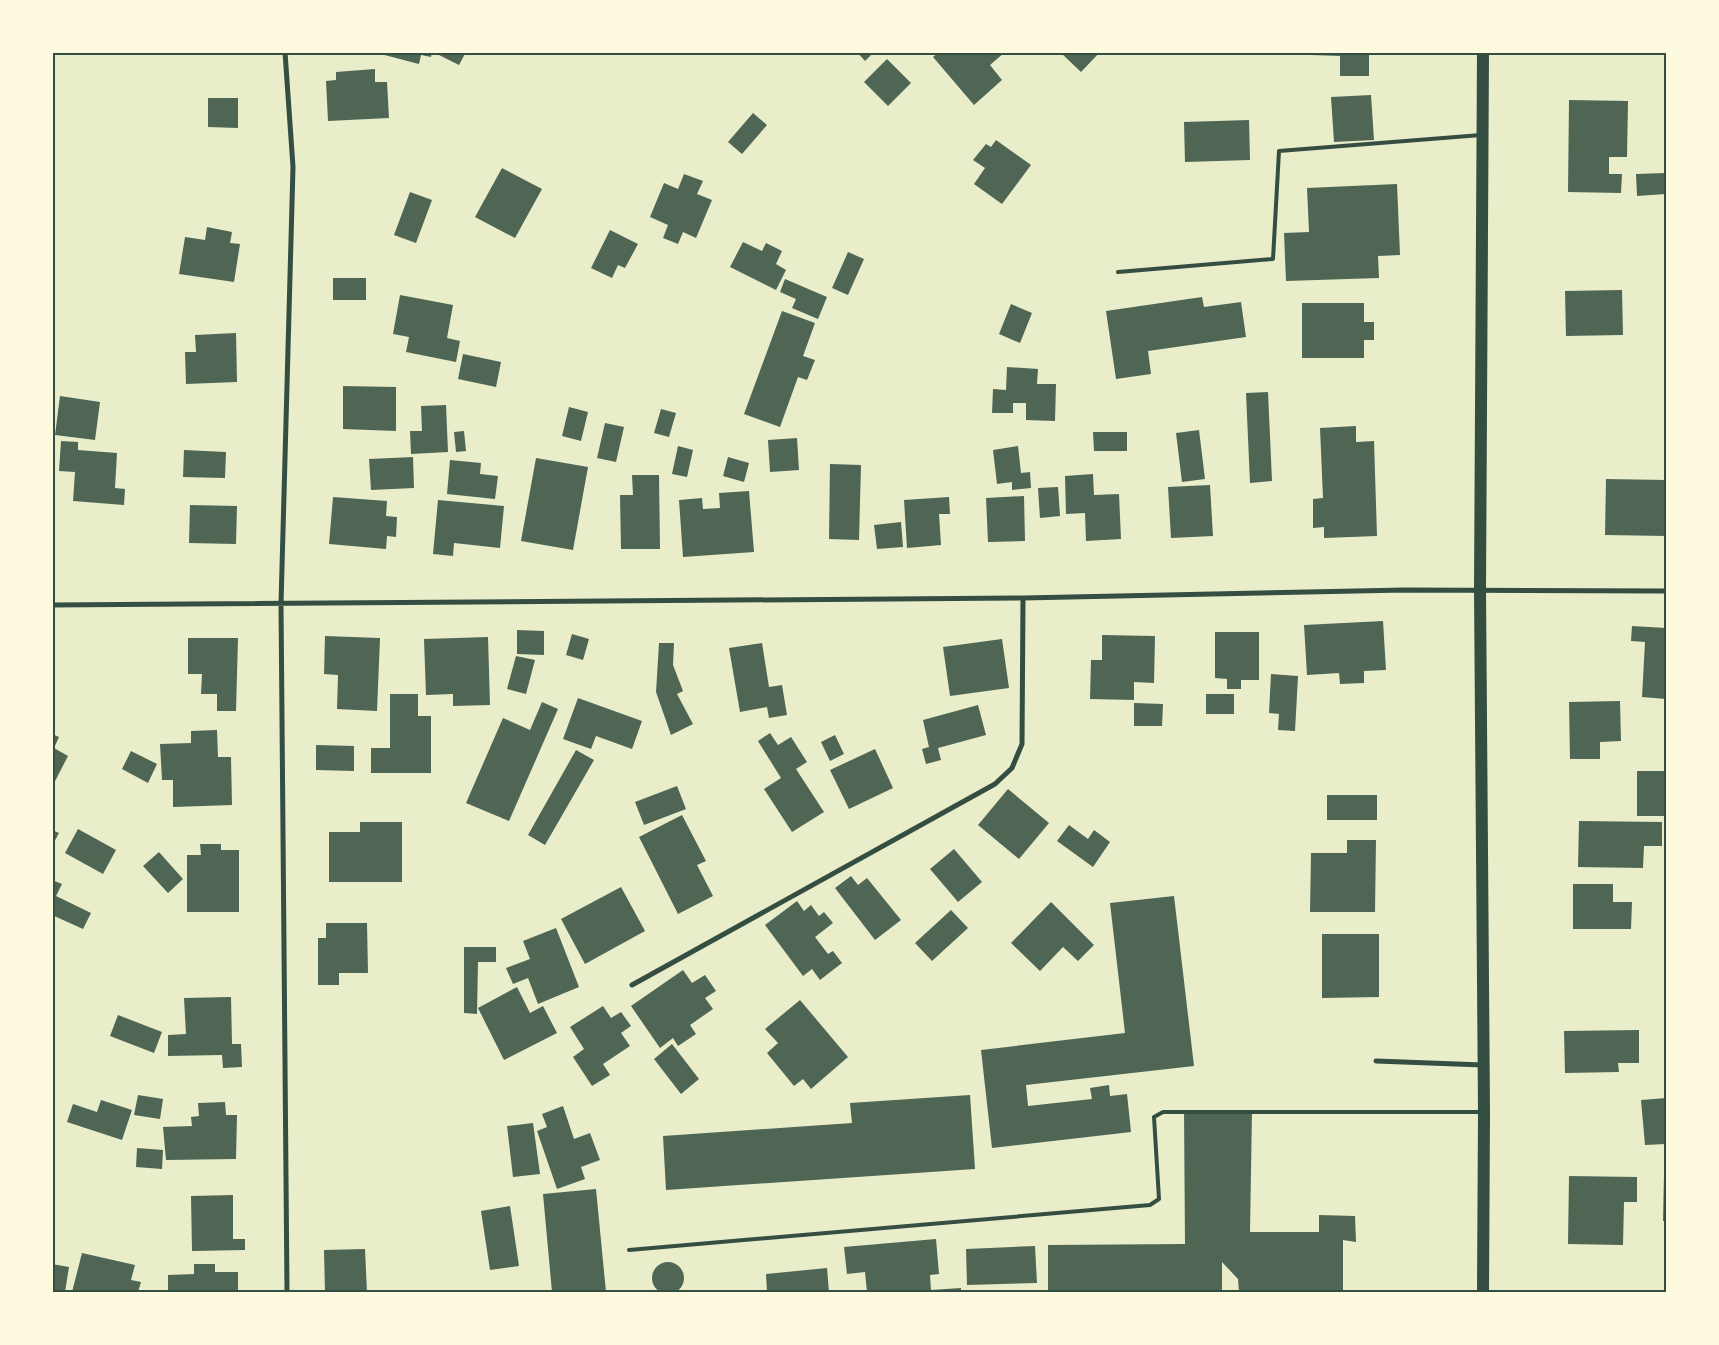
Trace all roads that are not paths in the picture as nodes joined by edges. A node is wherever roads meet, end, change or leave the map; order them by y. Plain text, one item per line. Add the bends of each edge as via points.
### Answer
1 (285, 52) edge
2 (1483, 52) edge
3 (1483, 135) junction
4 (1118, 272) dead end
5 (1480, 589) junction
6 (1666, 591) edge
7 (1023, 598) junction
8 (281, 604) junction
9 (52, 605) edge
10 (632, 985) dead end
11 (1376, 1061) dead end
12 (1483, 1065) junction
13 (1484, 1112) junction
14 (629, 1250) dead end
15 (287, 1292) edge
16 (1483, 1292) edge

1 - 8 street via 293,167
2 - 3 main road
3 - 4 lane via 1279,151 1273,259
3 - 5 main road
5 - 6 street
5 - 7 street
5 - 12 main road
7 - 8 street
7 - 10 street via 1022,744 1012,768 995,784
8 - 9 street
8 - 15 street
11 - 12 street
12 - 13 main road
13 - 14 lane via 1163,1112 1154,1117 1159,1200 1150,1205
13 - 16 main road

